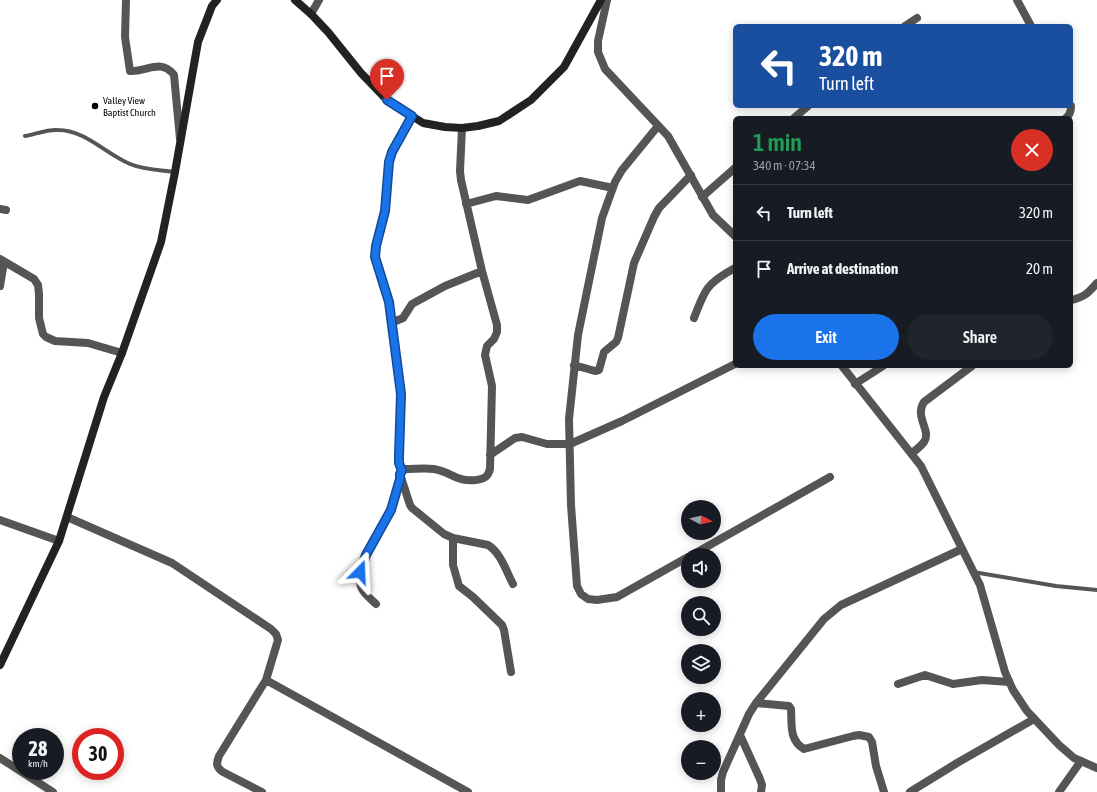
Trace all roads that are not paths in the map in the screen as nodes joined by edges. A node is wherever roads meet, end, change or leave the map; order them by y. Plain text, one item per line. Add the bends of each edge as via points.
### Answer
1 (126, 0) edge
2 (217, 0) edge
3 (295, 0) edge
4 (318, 0) edge
5 (601, 0) edge
6 (607, 0) edge
7 (1017, 0) edge
8 (311, 14) junction
9 (917, 18) dead end
10 (908, 24) edge
11 (1030, 24) edge
12 (806, 108) edge
13 (412, 116) junction
14 (796, 116) edge
15 (658, 126) junction
16 (462, 128) junction
17 (25, 136) dead end
18 (180, 142) junction
19 (733, 170) edge
20 (175, 172) junction
21 (691, 175) junction
22 (613, 188) junction
23 (702, 197) junction
24 (466, 204) junction
25 (733, 234) edge
26 (2, 260) edge
27 (733, 269) edge
28 (482, 271) junction
29 (1097, 283) edge
30 (0, 286) edge
31 (1073, 299) edge
32 (694, 318) dead end
33 (391, 323) junction
34 (122, 353) junction
35 (574, 365) junction
36 (733, 365) edge
37 (843, 368) edge
38 (880, 368) edge
39 (969, 368) edge
40 (855, 384) junction
41 (570, 444) junction
42 (912, 453) junction
43 (490, 455) junction
44 (401, 475) junction
45 (830, 476) dead end
46 (67, 517) junction
47 (0, 520) edge
48 (453, 538) junction
49 (59, 541) junction
50 (704, 548) edge
51 (962, 549) junction
52 (681, 561) edge
53 (973, 572) junction
54 (513, 584) dead end
55 (1097, 590) edge
56 (376, 604) dead end
57 (0, 665) edge
58 (511, 672) dead end
59 (266, 680) junction
60 (1010, 682) junction
61 (898, 684) dead end
62 (756, 703) junction
63 (1034, 720) junction
64 (740, 734) junction
65 (0, 758) edge
66 (1081, 761) junction
67 (1097, 768) edge
68 (53, 792) edge
69 (262, 792) edge
70 (468, 792) edge
71 (722, 792) edge
72 (761, 792) edge
73 (884, 792) edge
74 (910, 792) edge
75 (1059, 792) edge

1 - 18 street via 125,37 130,71 163,66 174,75
2 - 18 main road via 212,6 198,42
3 - 8 main road
4 - 8 street
5 - 16 main road via 564,67 531,100 499,121
6 - 15 street via 598,41 601,60 605,69
7 - 11 street
8 - 13 main road via 378,91
9 - 10 street
12 - 14 street
13 - 16 main road via 424,123
13 - 33 street via 389,162 385,211 375,257 388,297
15 - 21 street via 668,136
15 - 22 street via 622,170
16 - 24 street via 460,171
17 - 20 lane via 57,129 68,131 129,164
18 - 20 main road
19 - 23 street
20 - 34 main road via 161,242
21 - 23 street
21 - 35 street via 659,208 654,217 634,263 618,338 604,352 599,370
22 - 24 street via 580,181 528,200 496,196
22 - 35 street via 602,218
23 - 25 street via 713,215
24 - 28 street
26 - 30 street
26 - 34 street via 34,279 38,285 39,318 46,337 54,341 88,342
27 - 32 street via 707,287
28 - 33 street via 445,286 412,304 403,318
28 - 43 street via 497,325 497,332 487,346 485,354 492,386
29 - 31 street via 1082,297
33 - 44 street via 401,394
34 - 46 main road via 104,397
35 - 41 street via 570,403
36 - 41 street
37 - 40 street
38 - 40 street
39 - 42 street via 924,402 920,412 926,438
40 - 42 street
41 - 43 street via 547,444 522,437 515,438
41 - 52 street via 571,505 577,586 580,594 588,599 597,600 617,597
42 - 51 street
43 - 44 street via 488,474 481,479 462,481 435,469 405,469
44 - 48 street via 412,508 438,531
44 - 56 street via 391,510 366,555 360,572 362,590
45 - 50 street
46 - 49 main road
46 - 59 street via 172,563 271,629 278,640
47 - 49 street
48 - 54 street via 493,548
48 - 58 street via 452,559 457,582 502,625
49 - 57 main road
51 - 53 street
51 - 62 street via 841,605 824,619
53 - 55 lane
53 - 60 street via 980,585 1004,672
59 - 69 street via 216,763 223,772
59 - 70 street
60 - 61 street via 982,680 953,684 925,675
60 - 63 street
62 - 64 street
62 - 73 street via 789,706 794,740 804,749 853,736 869,738
63 - 66 street via 1074,758
63 - 74 street
64 - 71 street via 723,772
64 - 72 street via 760,779
65 - 68 street
66 - 67 street
66 - 75 street

